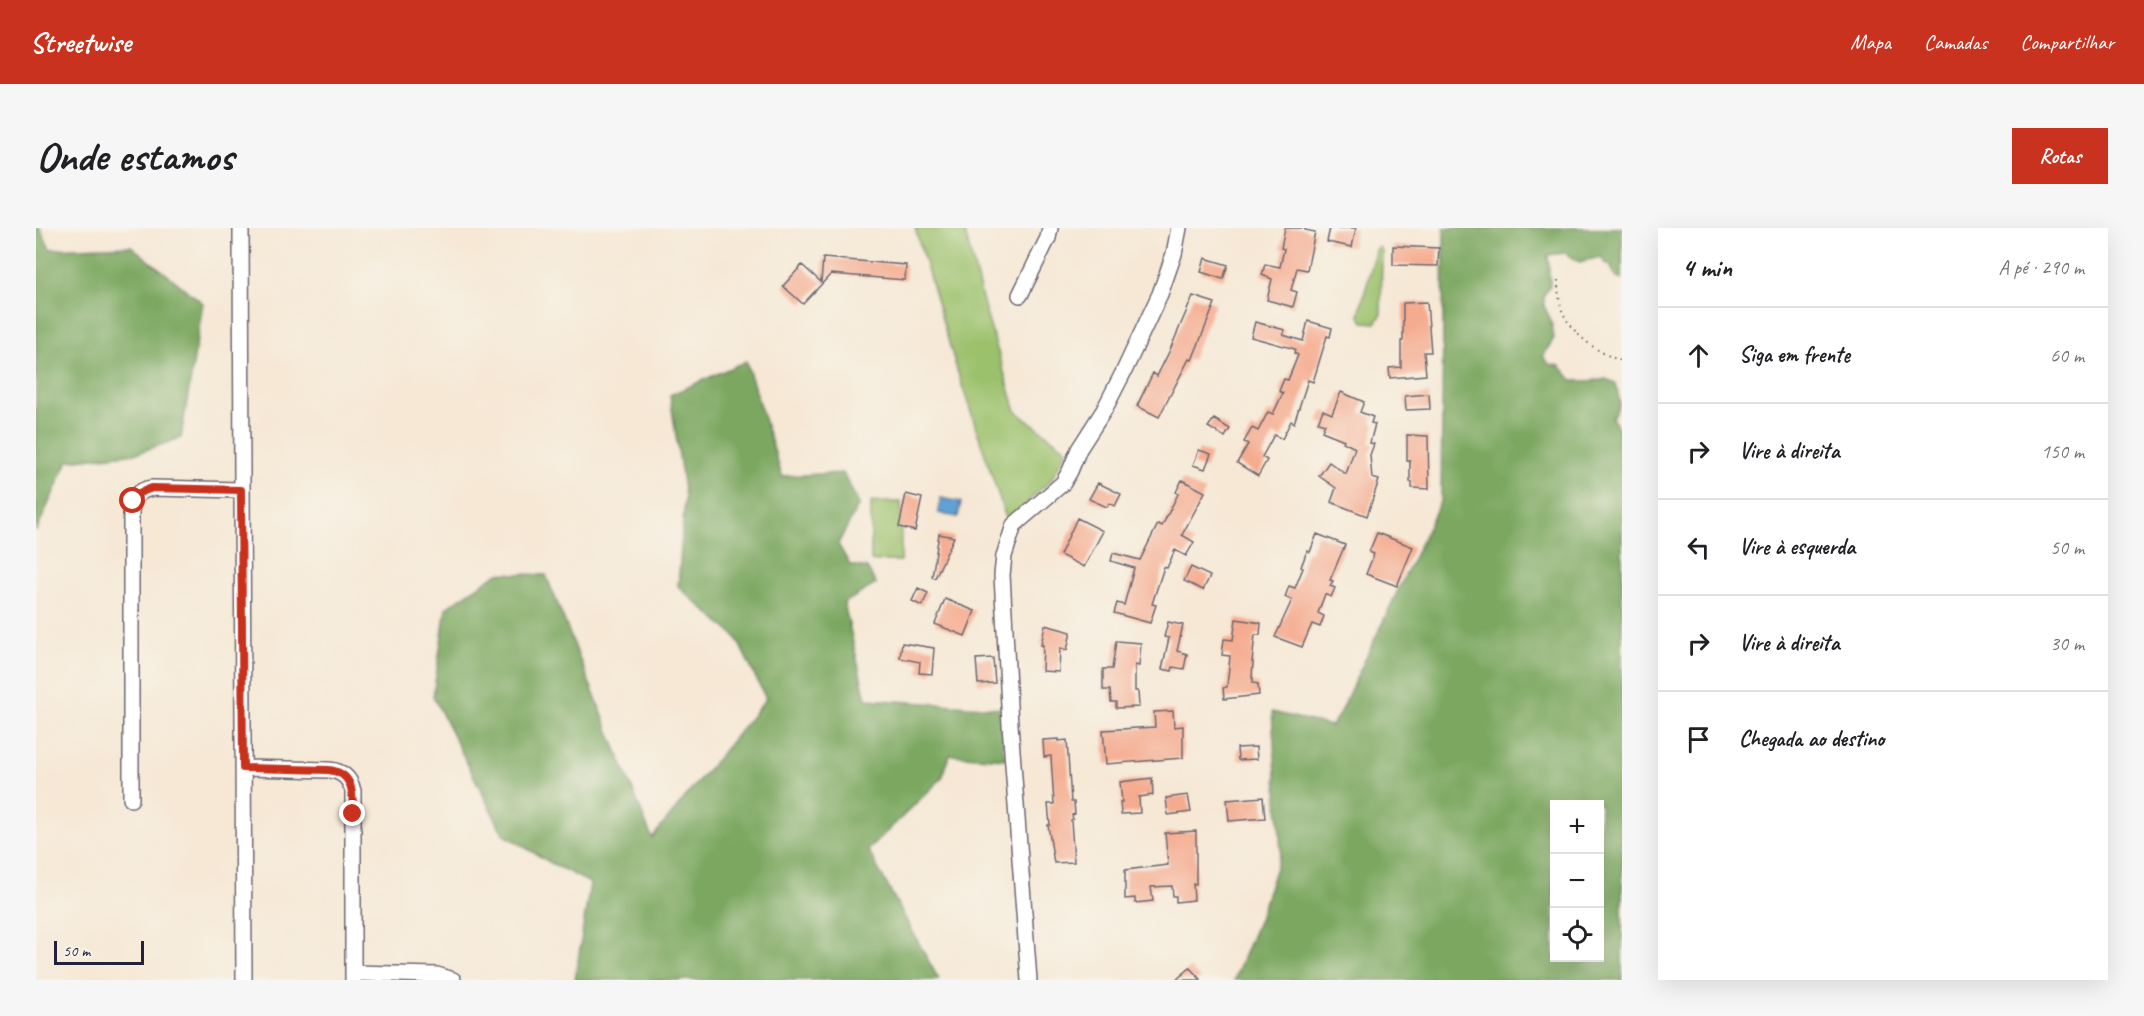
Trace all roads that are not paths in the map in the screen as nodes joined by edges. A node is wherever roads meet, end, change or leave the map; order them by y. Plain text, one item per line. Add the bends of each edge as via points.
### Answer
1 (241, 228) edge
2 (1050, 228) edge
3 (1179, 228) edge
4 (1020, 296) dead end
5 (241, 490) junction
6 (243, 768) junction
7 (131, 800) dead end
8 (353, 977) edge
9 (244, 980) edge
10 (453, 980) edge
11 (1029, 980) edge

1 - 5 street
2 - 4 street
3 - 11 street via 1160,294 1104,410 1063,483 1014,525 1004,556 1010,724
5 - 6 street
5 - 7 street via 152,488 139,493 133,501
6 - 8 street via 329,770 340,772 349,780
6 - 9 street
8 - 10 street via 437,975

